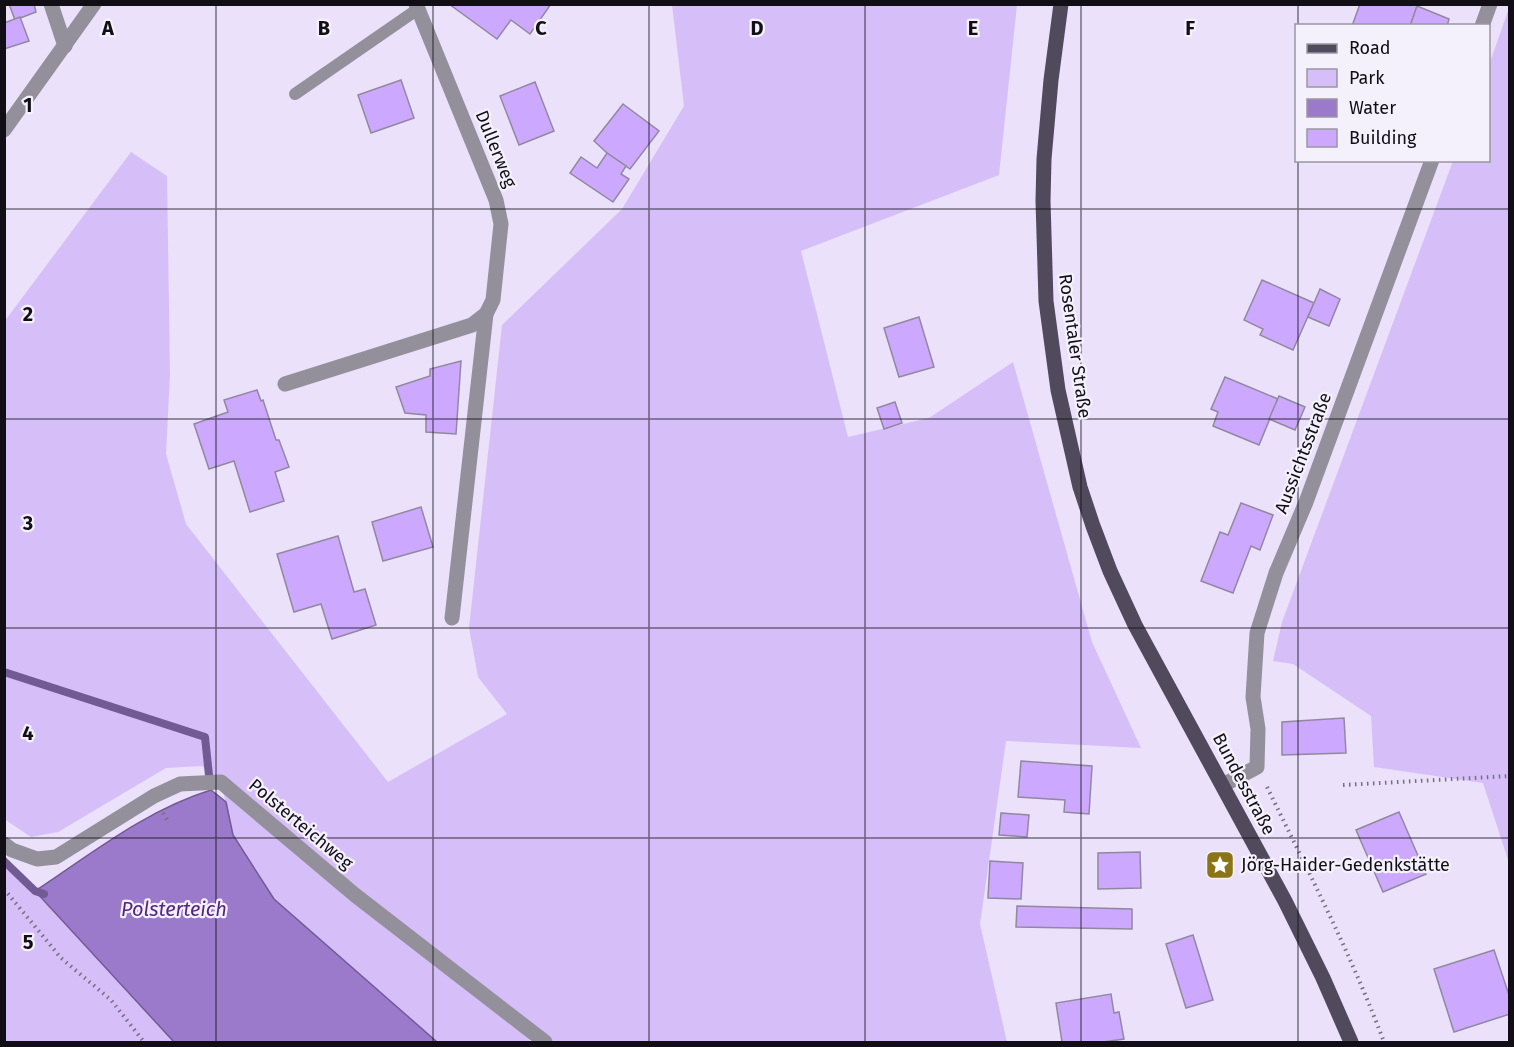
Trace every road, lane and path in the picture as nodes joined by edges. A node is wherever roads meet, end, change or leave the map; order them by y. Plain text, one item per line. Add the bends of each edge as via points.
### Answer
1 (51, 4) edge
2 (94, 4) edge
3 (1061, 4) edge
4 (1490, 4) edge
5 (417, 7) edge
6 (1483, 24) edge
7 (65, 46) junction
8 (295, 94) dead end
9 (4, 130) edge
10 (1431, 162) edge
11 (486, 314) junction
12 (285, 384) dead end
13 (452, 618) dead end
14 (1179, 706) joint
15 (1257, 767) junction
16 (1509, 776) edge
17 (1223, 785) junction
18 (1343, 785) dead end
19 (4, 844) edge
20 (4, 889) edge
21 (144, 1042) edge
22 (545, 1042) edge
23 (1351, 1042) edge
24 (1384, 1042) edge

1 - 7 street
2 - 7 street
3 - 14 main road, Rosentaler Straße via 1051,80 1043,201 1046,301 1058,390 1080,486 1110,571
4 - 6 street
5 - 8 lane
5 - 11 street, Dullerweg via 496,200 501,224 493,300
7 - 9 street
10 - 15 street, Aussichtsstraße via 1276,573 1257,633 1253,697 1258,729
11 - 12 street via 472,325
11 - 13 street, Dullerweg
14 - 17 main road, Bundesstraße
15 - 17 street
15 - 24 path, Bundesstraße via 1329,912
16 - 18 path
17 - 23 main road, Bundesstraße via 1314,958
19 - 22 street, Polsterteichweg via 37,859 56,857 180,784 221,782 355,895
20 - 21 path via 61,958 111,1000

